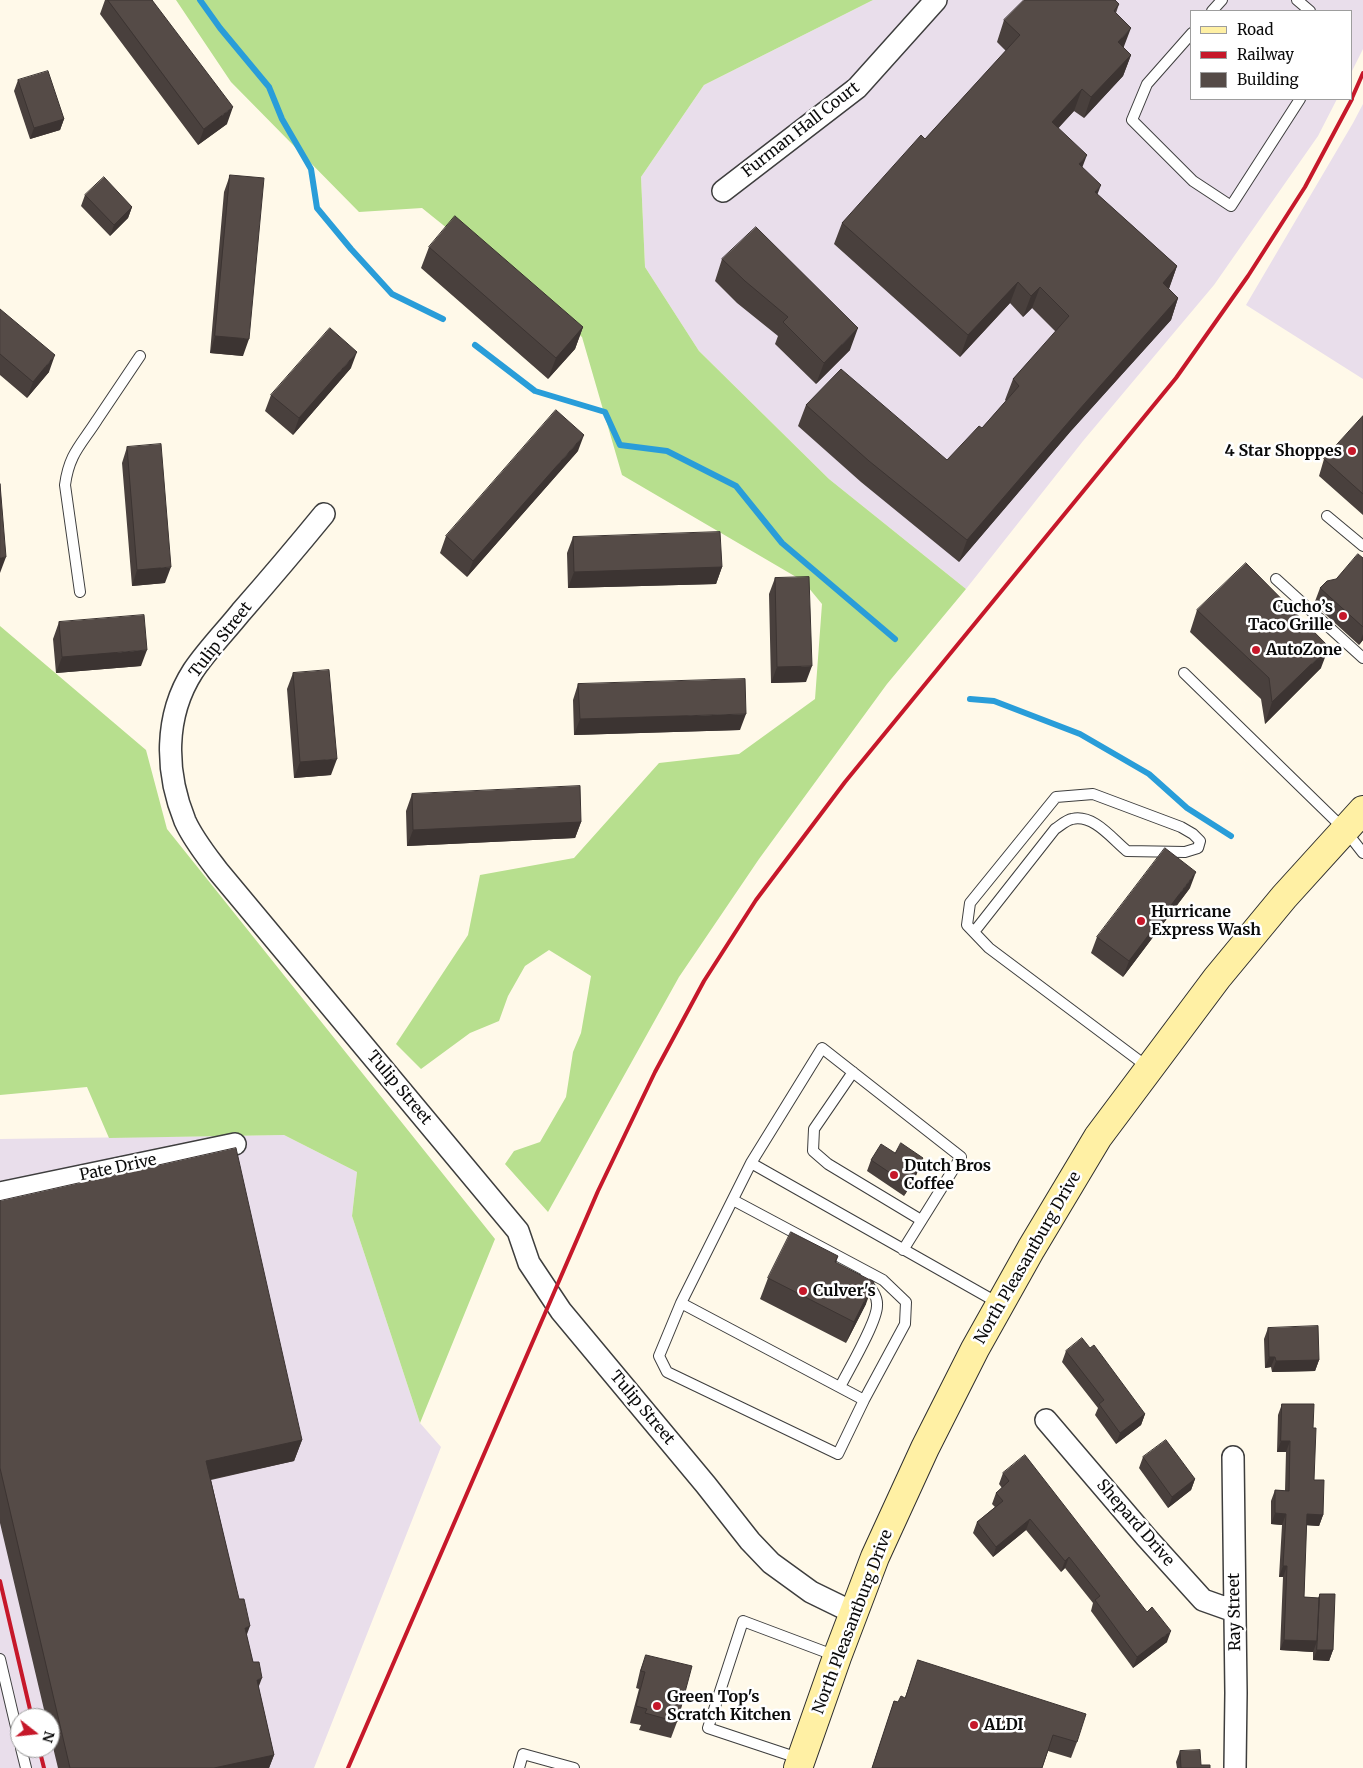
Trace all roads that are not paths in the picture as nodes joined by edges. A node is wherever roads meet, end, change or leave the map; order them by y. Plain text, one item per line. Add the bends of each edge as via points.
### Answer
1 (936, 0) edge
2 (1222, 0) edge
3 (1297, 0) edge
4 (1213, 10) edge
5 (1309, 10) edge
6 (1190, 35) edge
7 (1300, 100) edge
8 (723, 191) dead end
9 (140, 356) dead end
10 (324, 514) dead end
11 (1327, 516) dead end
12 (1363, 546) edge
13 (1276, 579) dead end
14 (80, 592) dead end
15 (1363, 658) edge
16 (1184, 673) dead end
17 (1363, 810) edge
18 (1345, 830) junction
19 (1363, 854) edge
20 (974, 932) junction
21 (1149, 1069) junction
22 (853, 1072) junction
23 (235, 1144) dead end
24 (751, 1163) junction
25 (0, 1193) edge
26 (733, 1200) junction
27 (921, 1220) junction
28 (902, 1250) junction
29 (848, 1262) junction
30 (681, 1303) junction
31 (1001, 1304) junction
32 (840, 1387) junction
33 (864, 1400) junction
34 (1046, 1420) dead end
35 (1233, 1457) dead end
36 (1234, 1610) junction
37 (854, 1613) junction
38 (837, 1657) junction
39 (0, 1659) edge
40 (12, 1708) edge
41 (554, 1763) junction
42 (799, 1764) edge
43 (519, 1768) edge
44 (544, 1768) edge
45 (574, 1768) edge
46 (1235, 1768) edge

1 - 8 street, Furman Hall Court via 857,88
2 - 4 lane
3 - 5 lane
6 - 7 lane via 1147,84 1132,120 1193,181 1231,206
9 - 14 lane via 77,446 67,468 65,484
10 - 37 street, Tulip Street via 202,659 184,690 172,727 170,758 174,789 185,822 218,871 518,1231 529,1262 561,1311 750,1541 771,1564 811,1592
11 - 12 lane
13 - 15 lane
16 - 18 lane
17 - 18 main road, North Pleasantburg Drive
18 - 19 lane
18 - 21 main road, North Pleasantburg Drive via 1217,978
20 - 20 lane via 967,925 970,903 1056,797 1093,794 1181,827 1200,841 1198,848 1185,852 1127,851 1102,828 1088,820 1072,819 1055,829
20 - 21 lane via 989,948
21 - 31 main road, North Pleasantburg Drive via 1098,1138
22 - 24 lane via 822,1048
22 - 27 lane via 961,1157
22 - 27 lane via 814,1129 813,1151 828,1164
23 - 25 street, Pate Drive
24 - 26 lane
24 - 28 lane
26 - 29 lane
26 - 30 lane
27 - 28 lane
28 - 31 lane
29 - 32 lane via 872,1290 878,1305 874,1320
29 - 33 lane via 883,1280 906,1302 905,1324
30 - 32 lane
30 - 33 lane via 659,1356 668,1372 838,1454
31 - 37 main road, North Pleasantburg Drive via 925,1448
32 - 33 lane
34 - 36 street, Shepard Drive via 1203,1600
35 - 36 street, Ray Street
36 - 46 street, Ray Street
37 - 38 main road, North Pleasantburg Drive
38 - 42 main road, North Pleasantburg Drive
38 - 42 lane via 743,1621 708,1728
39 - 40 lane
41 - 43 lane via 523,1754
41 - 44 lane
41 - 45 lane

